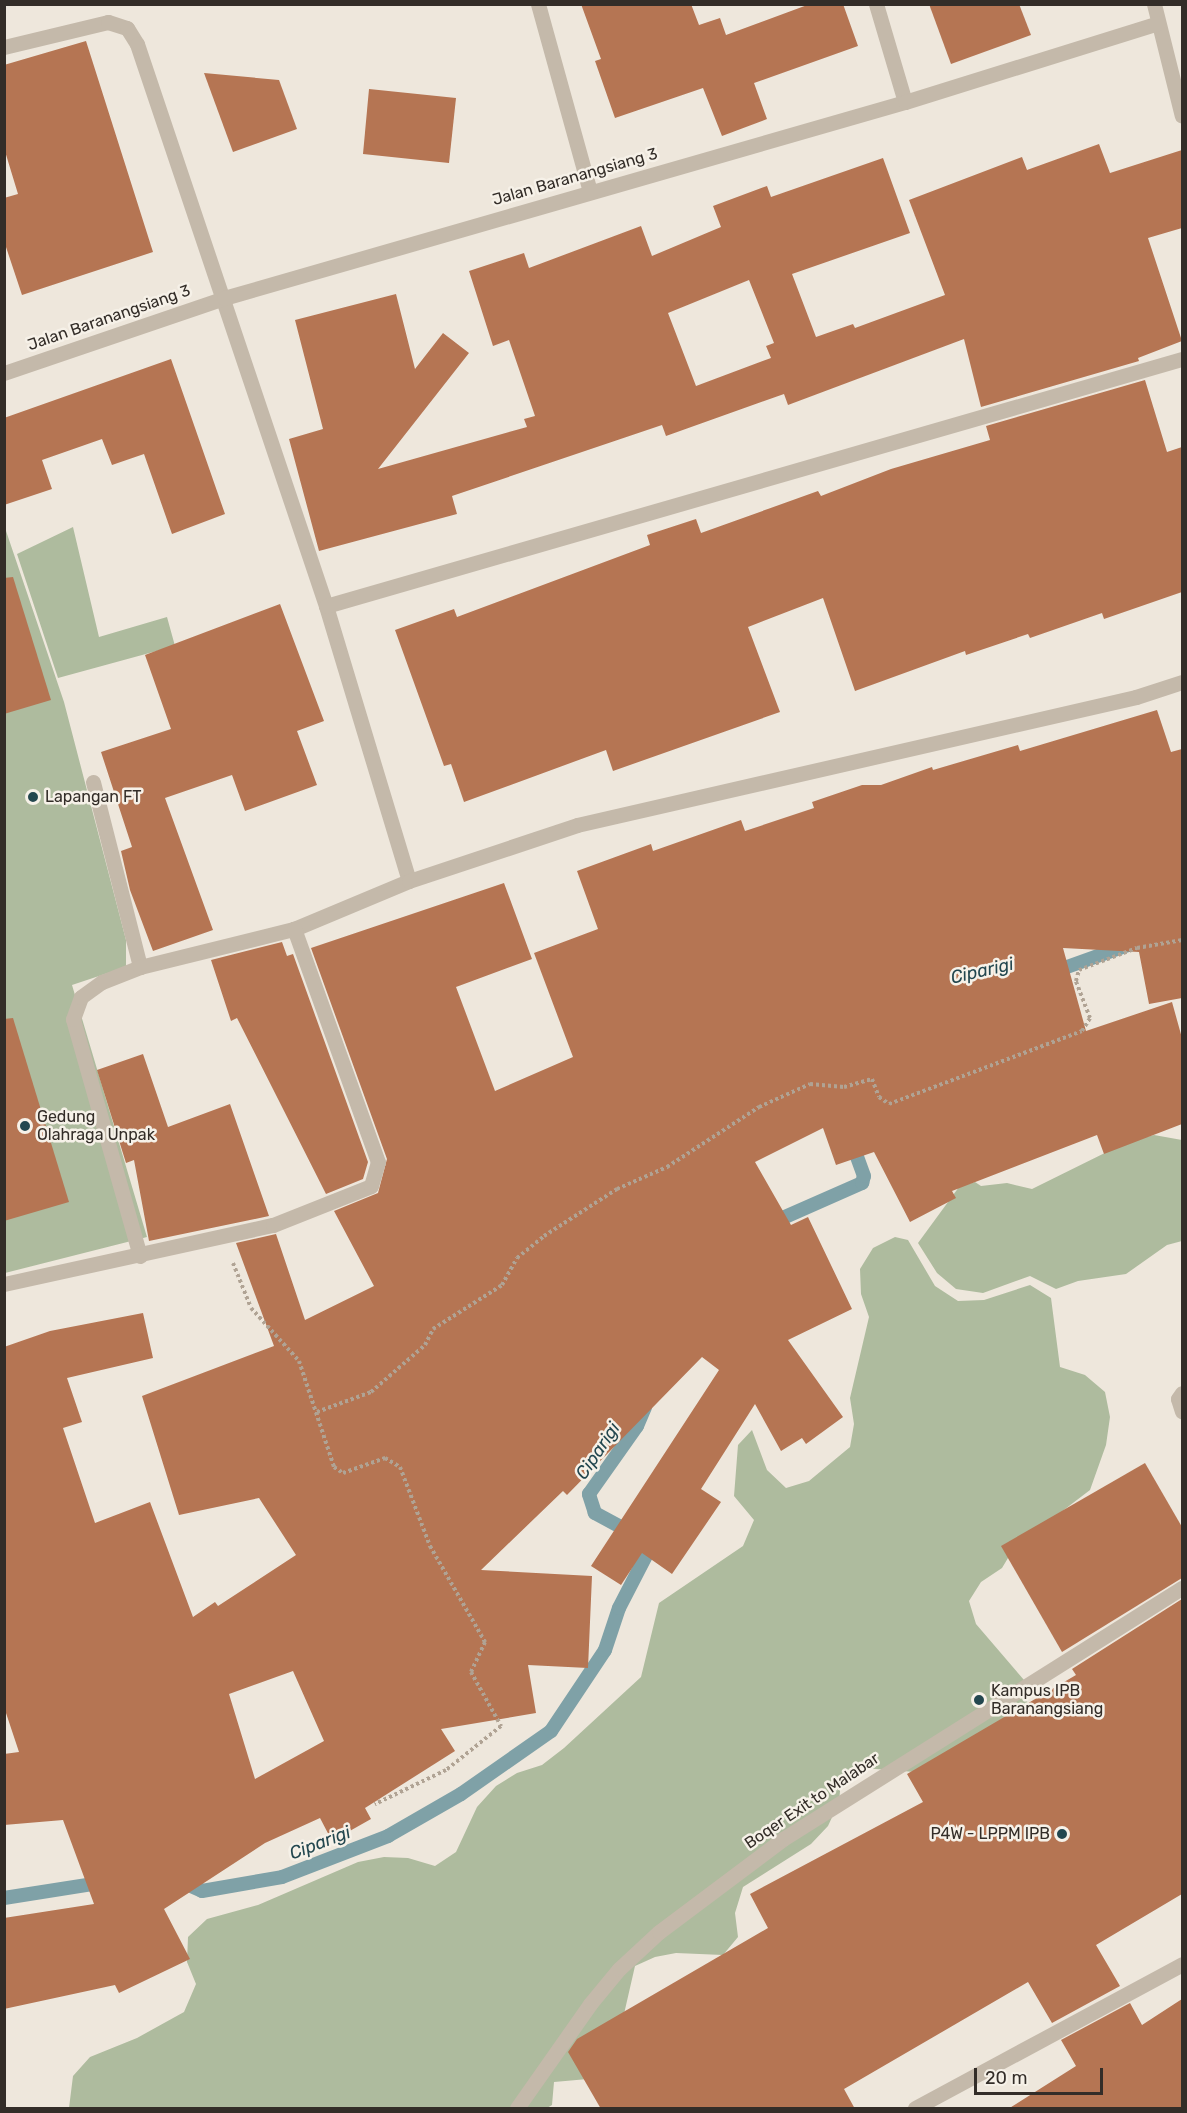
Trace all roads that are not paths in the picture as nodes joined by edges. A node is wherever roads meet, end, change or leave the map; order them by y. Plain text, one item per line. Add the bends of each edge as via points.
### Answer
1 (538, 4) edge
2 (876, 4) edge
3 (1154, 4) edge
4 (1158, 23) junction
5 (4, 47) edge
6 (905, 102) junction
7 (1182, 116) edge
8 (590, 192) junction
9 (224, 298) junction
10 (1182, 359) edge
11 (4, 373) edge
12 (326, 606) junction
13 (1182, 682) edge
14 (93, 782) dead end
15 (409, 881) junction
16 (294, 929) junction
17 (140, 967) junction
18 (140, 1256) junction
19 (4, 1284) edge
20 (1182, 1393) edge
21 (1182, 1411) edge
22 (1182, 1588) edge
23 (1182, 1964) edge
24 (517, 2109) edge
25 (915, 2109) edge

1 - 8 street
2 - 6 street
3 - 4 street
4 - 6 street, Jalan Baranangsiang 3
4 - 7 street
5 - 9 street via 108,22 127,28 137,44
6 - 8 street, Jalan Baranangsiang 3
8 - 9 street, Jalan Baranangsiang 3
9 - 11 street, Jalan Baranangsiang 3
9 - 12 street
10 - 12 street
12 - 15 street
13 - 15 street via 1136,697 577,825
14 - 17 street
15 - 16 street
16 - 17 street
16 - 18 street via 379,1171 371,1186 273,1224
17 - 18 street via 90,988 81,997 74,1019
18 - 19 street
20 - 21 street via 1178,1399
22 - 24 street, Boqer Exit to Malabar via 783,1839 659,1932 619,1969 590,2004
23 - 25 street

